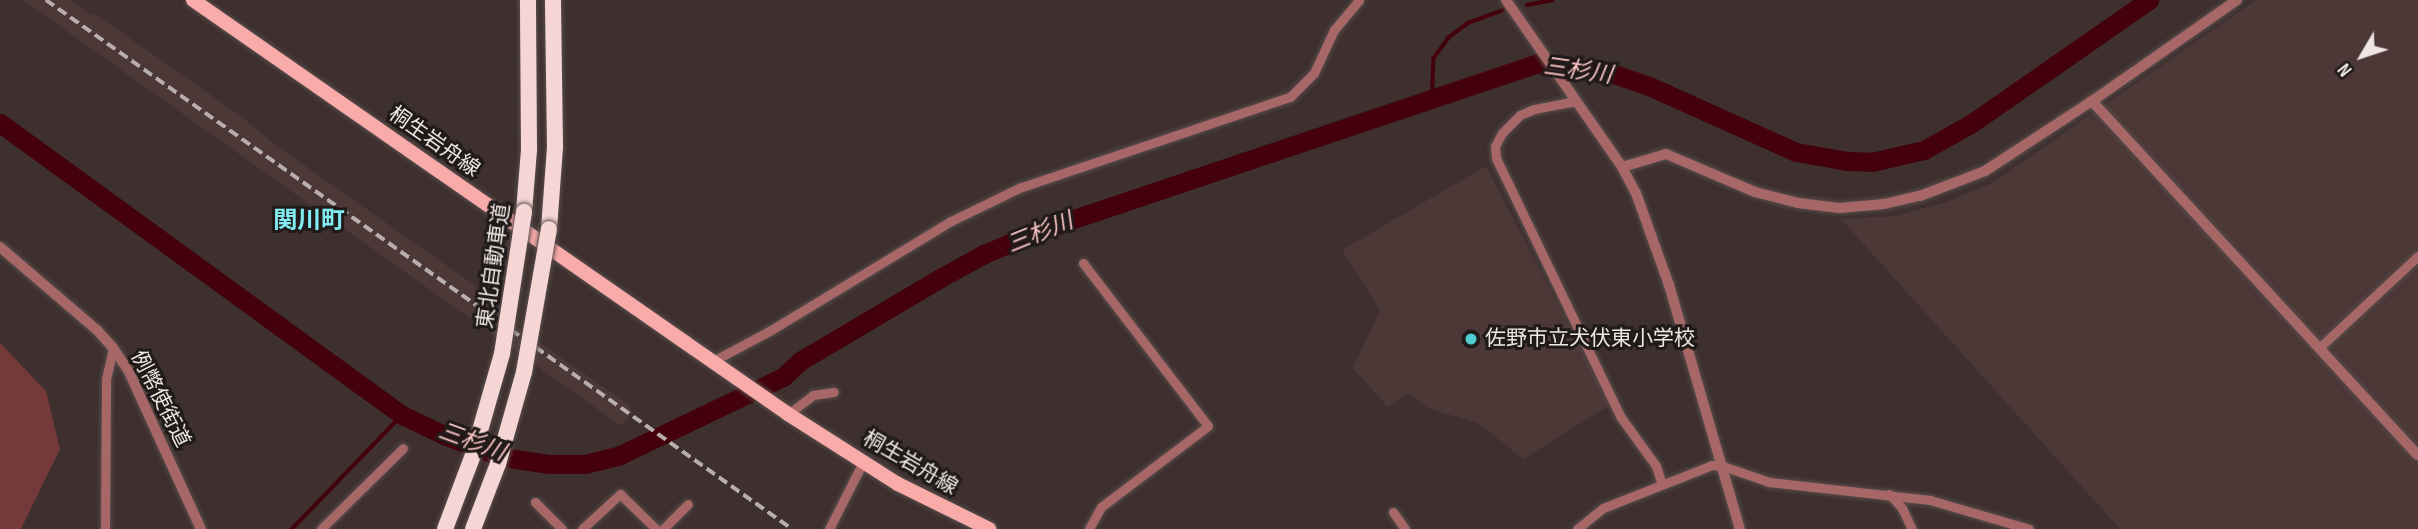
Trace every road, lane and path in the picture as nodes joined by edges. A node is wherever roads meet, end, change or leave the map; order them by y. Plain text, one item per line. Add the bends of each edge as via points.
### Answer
1 (193, 0) edge
2 (527, 0) edge
3 (553, 0) edge
4 (1359, 0) edge
5 (1506, 0) edge
6 (2237, 0) edge
7 (1576, 101) junction
8 (2092, 101) junction
9 (1622, 167) junction
10 (0, 247) edge
11 (2418, 256) edge
12 (1083, 263) dead end
13 (113, 348) junction
14 (2319, 348) junction
15 (717, 363) junction
16 (834, 392) dead end
17 (783, 410) junction
18 (404, 448) dead end
19 (2418, 455) edge
20 (863, 462) junction
21 (1723, 466) junction
22 (1662, 484) junction
23 (1889, 494) junction
24 (536, 502) dead end
25 (688, 504) dead end
26 (1393, 512) dead end
27 (650, 527) edge
28 (105, 529) edge
29 (201, 529) edge
30 (321, 529) edge
31 (445, 529) edge
32 (473, 529) edge
33 (562, 529) edge
34 (582, 529) edge
35 (663, 529) edge
36 (829, 529) edge
37 (989, 529) edge
38 (1089, 529) edge
39 (1405, 529) edge
40 (1577, 529) edge
41 (1740, 529) edge
42 (1912, 529) edge
43 (2029, 529) edge

1 - 15 main road, 桐生岩舟線
2 - 31 highway, 東北自動車道, bridge via 529,150 502,354 473,455
3 - 32 highway, bridge via 555,147 549,229 524,372 498,464
4 - 15 street via 1334,30 1314,73 1290,97 1019,188 951,221
5 - 7 street
6 - 8 street
7 - 9 street
7 - 22 street via 1520,115 1502,133 1495,146 1496,158 1620,416 1656,466
8 - 9 street via 1985,171 1920,197 1884,204 1840,208 1798,203 1755,192 1666,154
8 - 14 street
9 - 21 street via 1660,254
10 - 13 street, 例幣使街道
11 - 14 street
12 - 38 street via 1208,426 1101,507
13 - 28 street via 106,379
13 - 29 street, 例幣使街道 via 129,372
14 - 19 street
15 - 17 main road, 桐生岩舟線
16 - 17 street
17 - 20 main road, 桐生岩舟線
18 - 30 street
20 - 36 street
20 - 37 main road, 桐生岩舟線
21 - 22 street via 1712,465
21 - 23 street via 1769,482
21 - 41 street
22 - 40 street via 1603,508
23 - 42 street
23 - 43 street via 1971,510
24 - 33 street
25 - 35 street
26 - 39 street
27 - 34 street via 620,494

